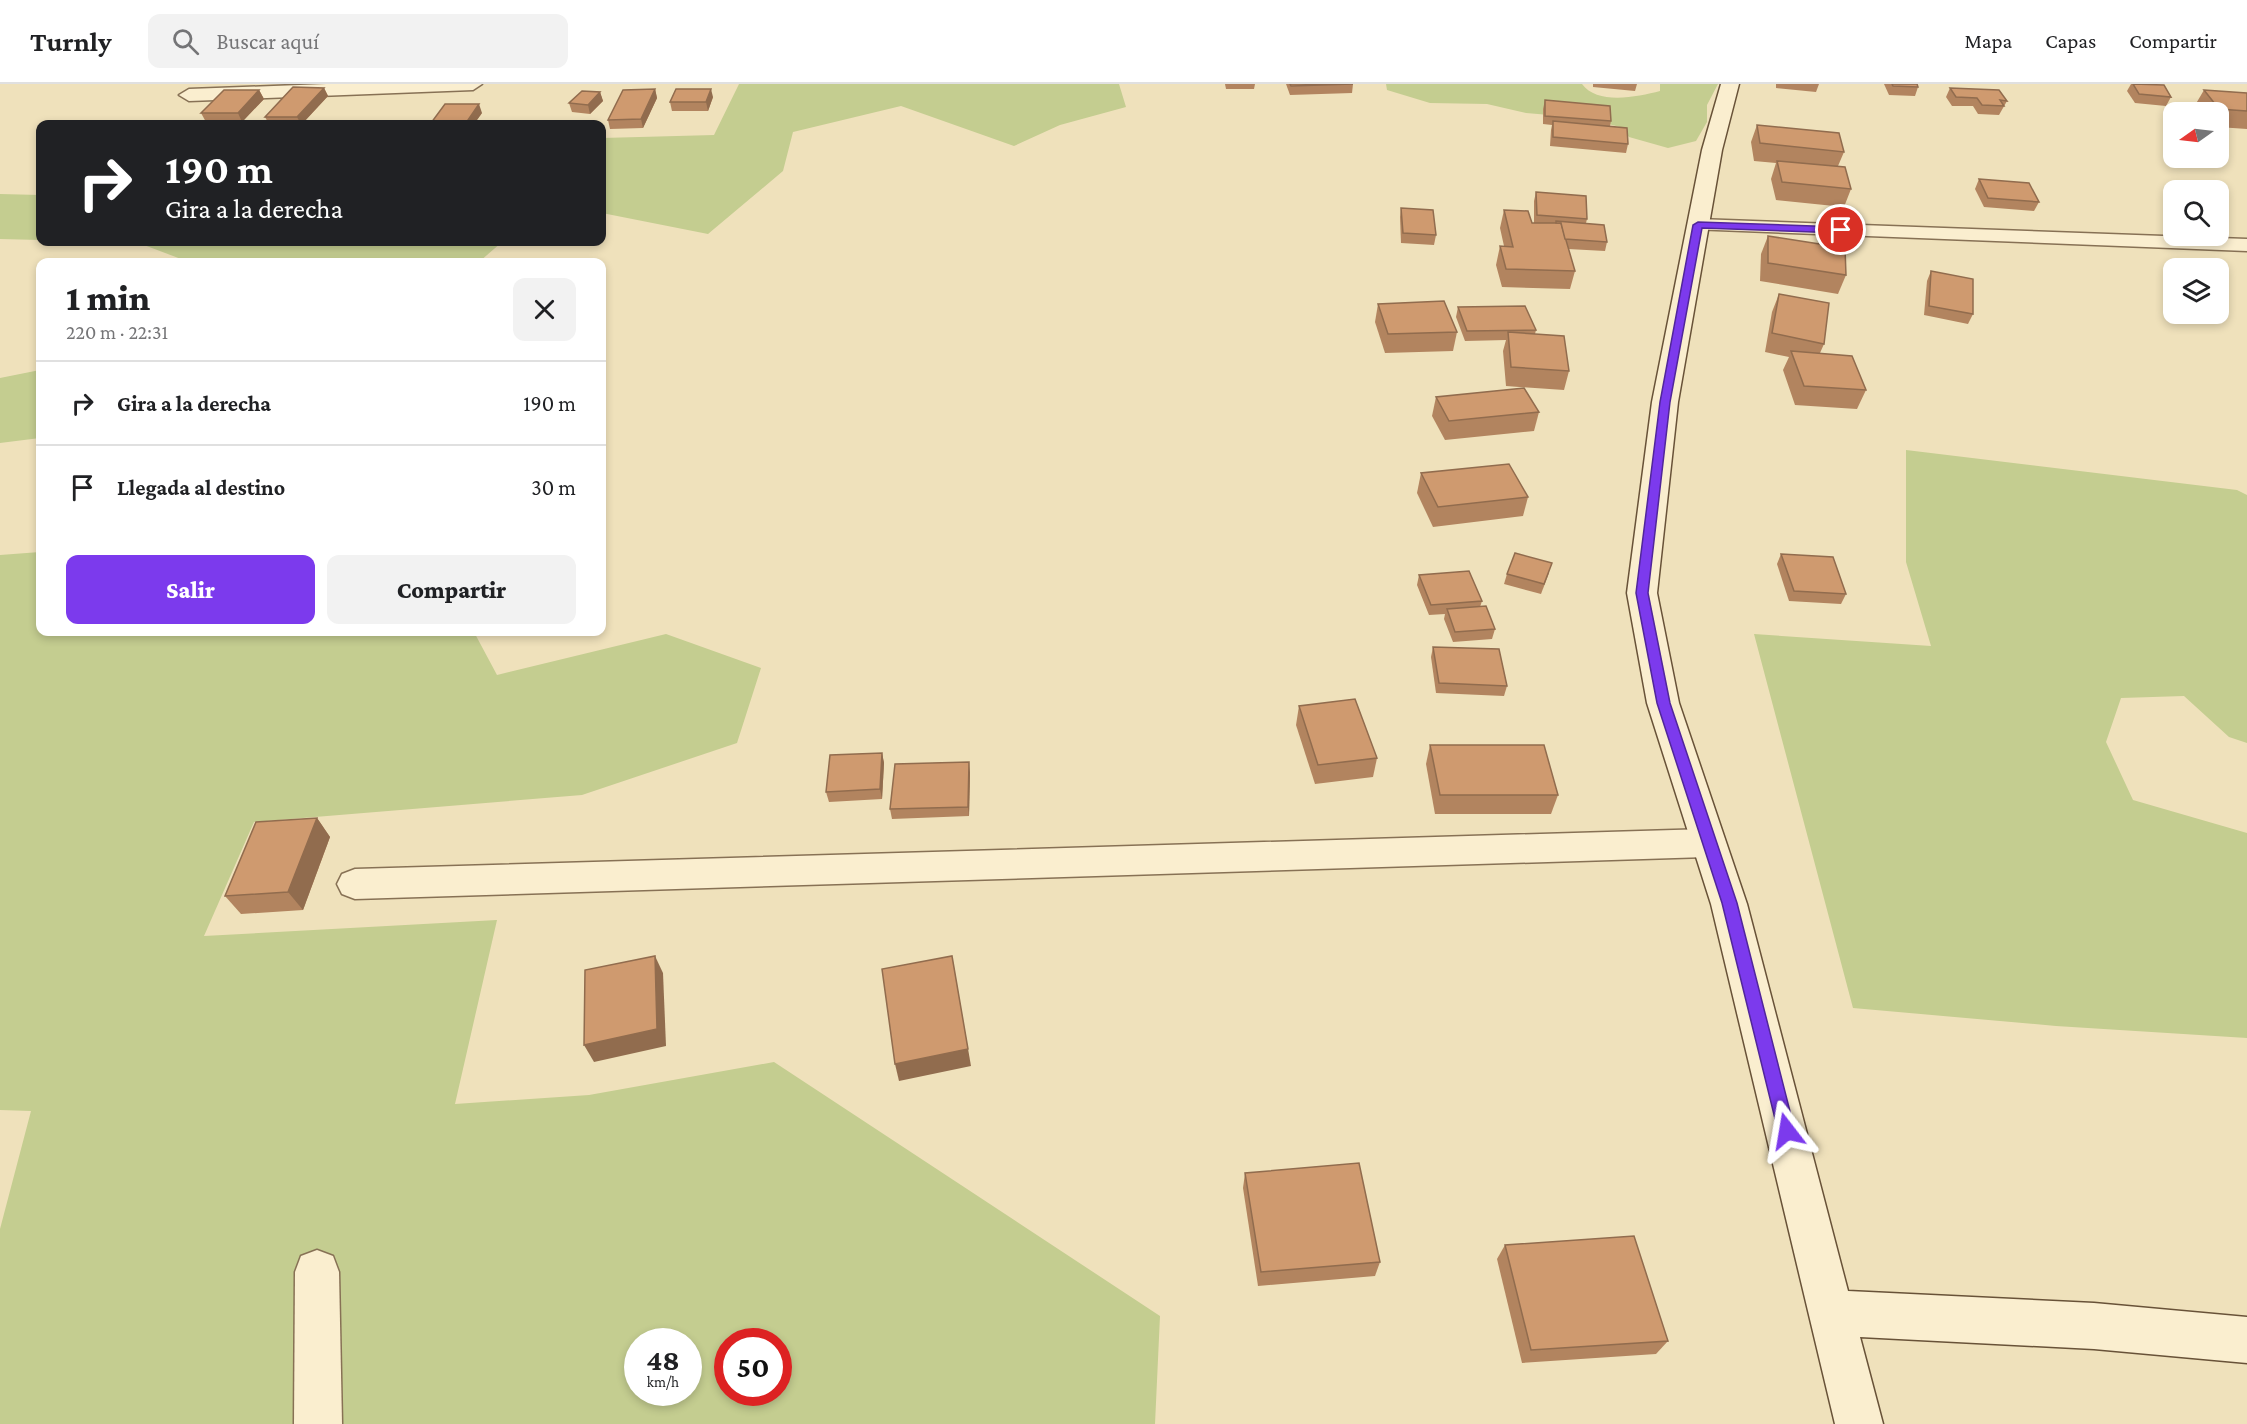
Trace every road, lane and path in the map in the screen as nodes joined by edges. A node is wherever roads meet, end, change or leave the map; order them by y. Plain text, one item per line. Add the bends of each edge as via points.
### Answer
1 (473, 84) edge
2 (1730, 84) edge
3 (189, 95) dead end
4 (1698, 225) junction
5 (2247, 245) edge
6 (1707, 843) junction
7 (355, 884) dead end
8 (317, 1272) dead end
9 (1833, 1313) junction
10 (2247, 1340) edge
11 (318, 1424) edge
12 (1859, 1424) edge

1 - 3 main road
2 - 4 main road
4 - 5 lane
4 - 6 main road via 1665,402 1642,593 1664,703
6 - 7 main road
6 - 9 main road via 1729,903
8 - 11 main road
9 - 10 main road via 2094,1326
9 - 12 main road

